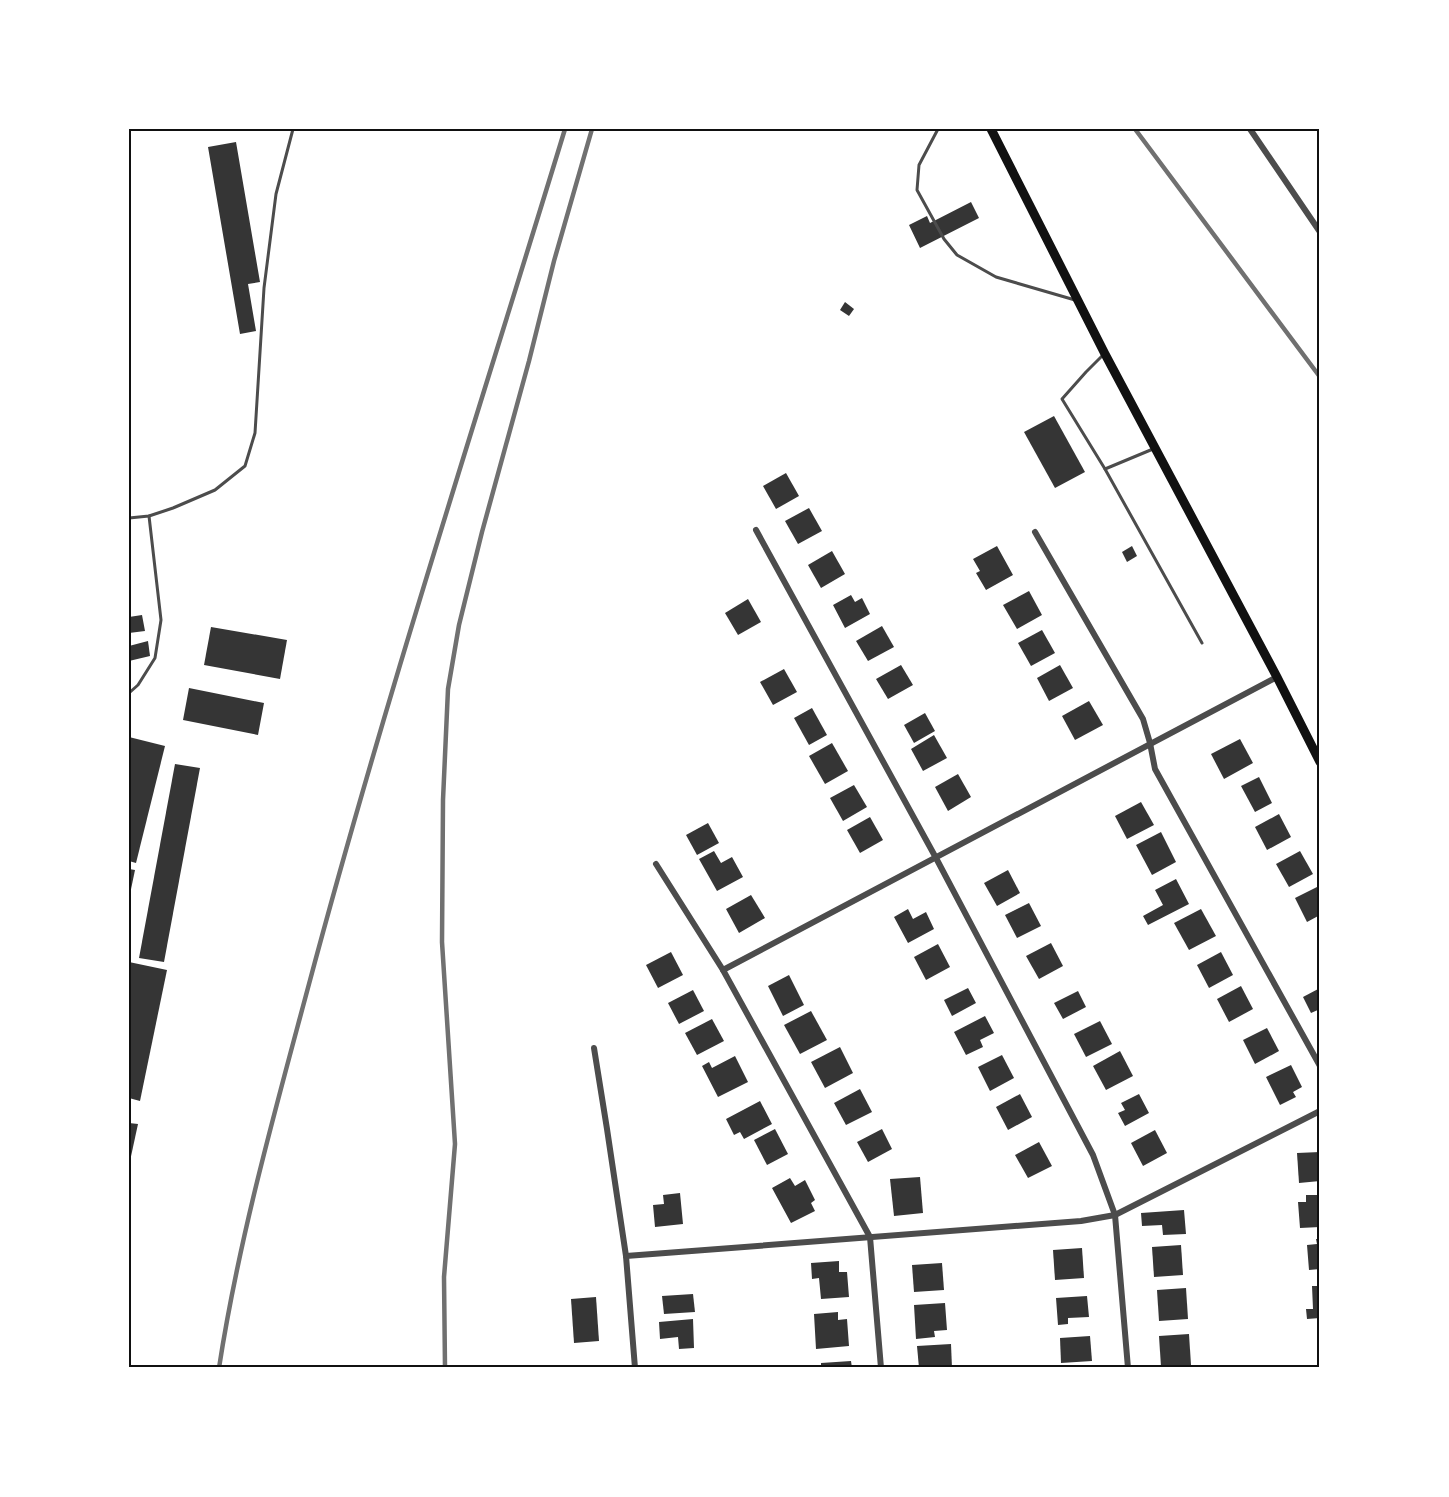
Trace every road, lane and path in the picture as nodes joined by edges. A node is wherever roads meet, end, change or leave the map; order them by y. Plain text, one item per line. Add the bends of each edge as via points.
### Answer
1 (293, 129) edge
2 (938, 129) edge
3 (991, 129) edge
4 (1250, 129) edge
5 (1320, 232) edge
6 (1077, 300) junction
7 (1105, 354) junction
8 (1155, 448) junction
9 (1106, 469) junction
10 (149, 516) junction
11 (129, 518) edge
12 (756, 530) dead end
13 (1035, 532) dead end
14 (1202, 643) dead end
15 (1277, 677) junction
16 (129, 693) edge
17 (1150, 743) junction
18 (1320, 762) edge
19 (936, 858) junction
20 (657, 864) dead end
21 (723, 970) junction
22 (594, 1048) dead end
23 (1320, 1066) edge
24 (1320, 1111) edge
25 (1115, 1215) junction
26 (870, 1237) junction
27 (626, 1256) junction
28 (636, 1368) edge
29 (881, 1368) edge
30 (1128, 1368) edge

1 - 10 lane via 276,194 264,288 255,433 245,466 215,490
2 - 6 lane via 920,165 917,190 957,255 996,277
3 - 6 main road
4 - 5 street
6 - 7 main road
7 - 8 main road
7 - 9 lane via 1062,399
8 - 9 lane
8 - 15 main road
9 - 14 lane
10 - 11 lane
10 - 16 lane via 161,620 155,658
12 - 19 street
13 - 17 street via 1143,719
15 - 17 street
15 - 18 main road
17 - 19 street
17 - 23 street via 1155,769
19 - 21 street
19 - 25 street via 1093,1155
20 - 21 street
21 - 26 street
22 - 27 street
24 - 25 street
25 - 26 street
25 - 30 street
26 - 27 street
26 - 29 street
27 - 28 street

